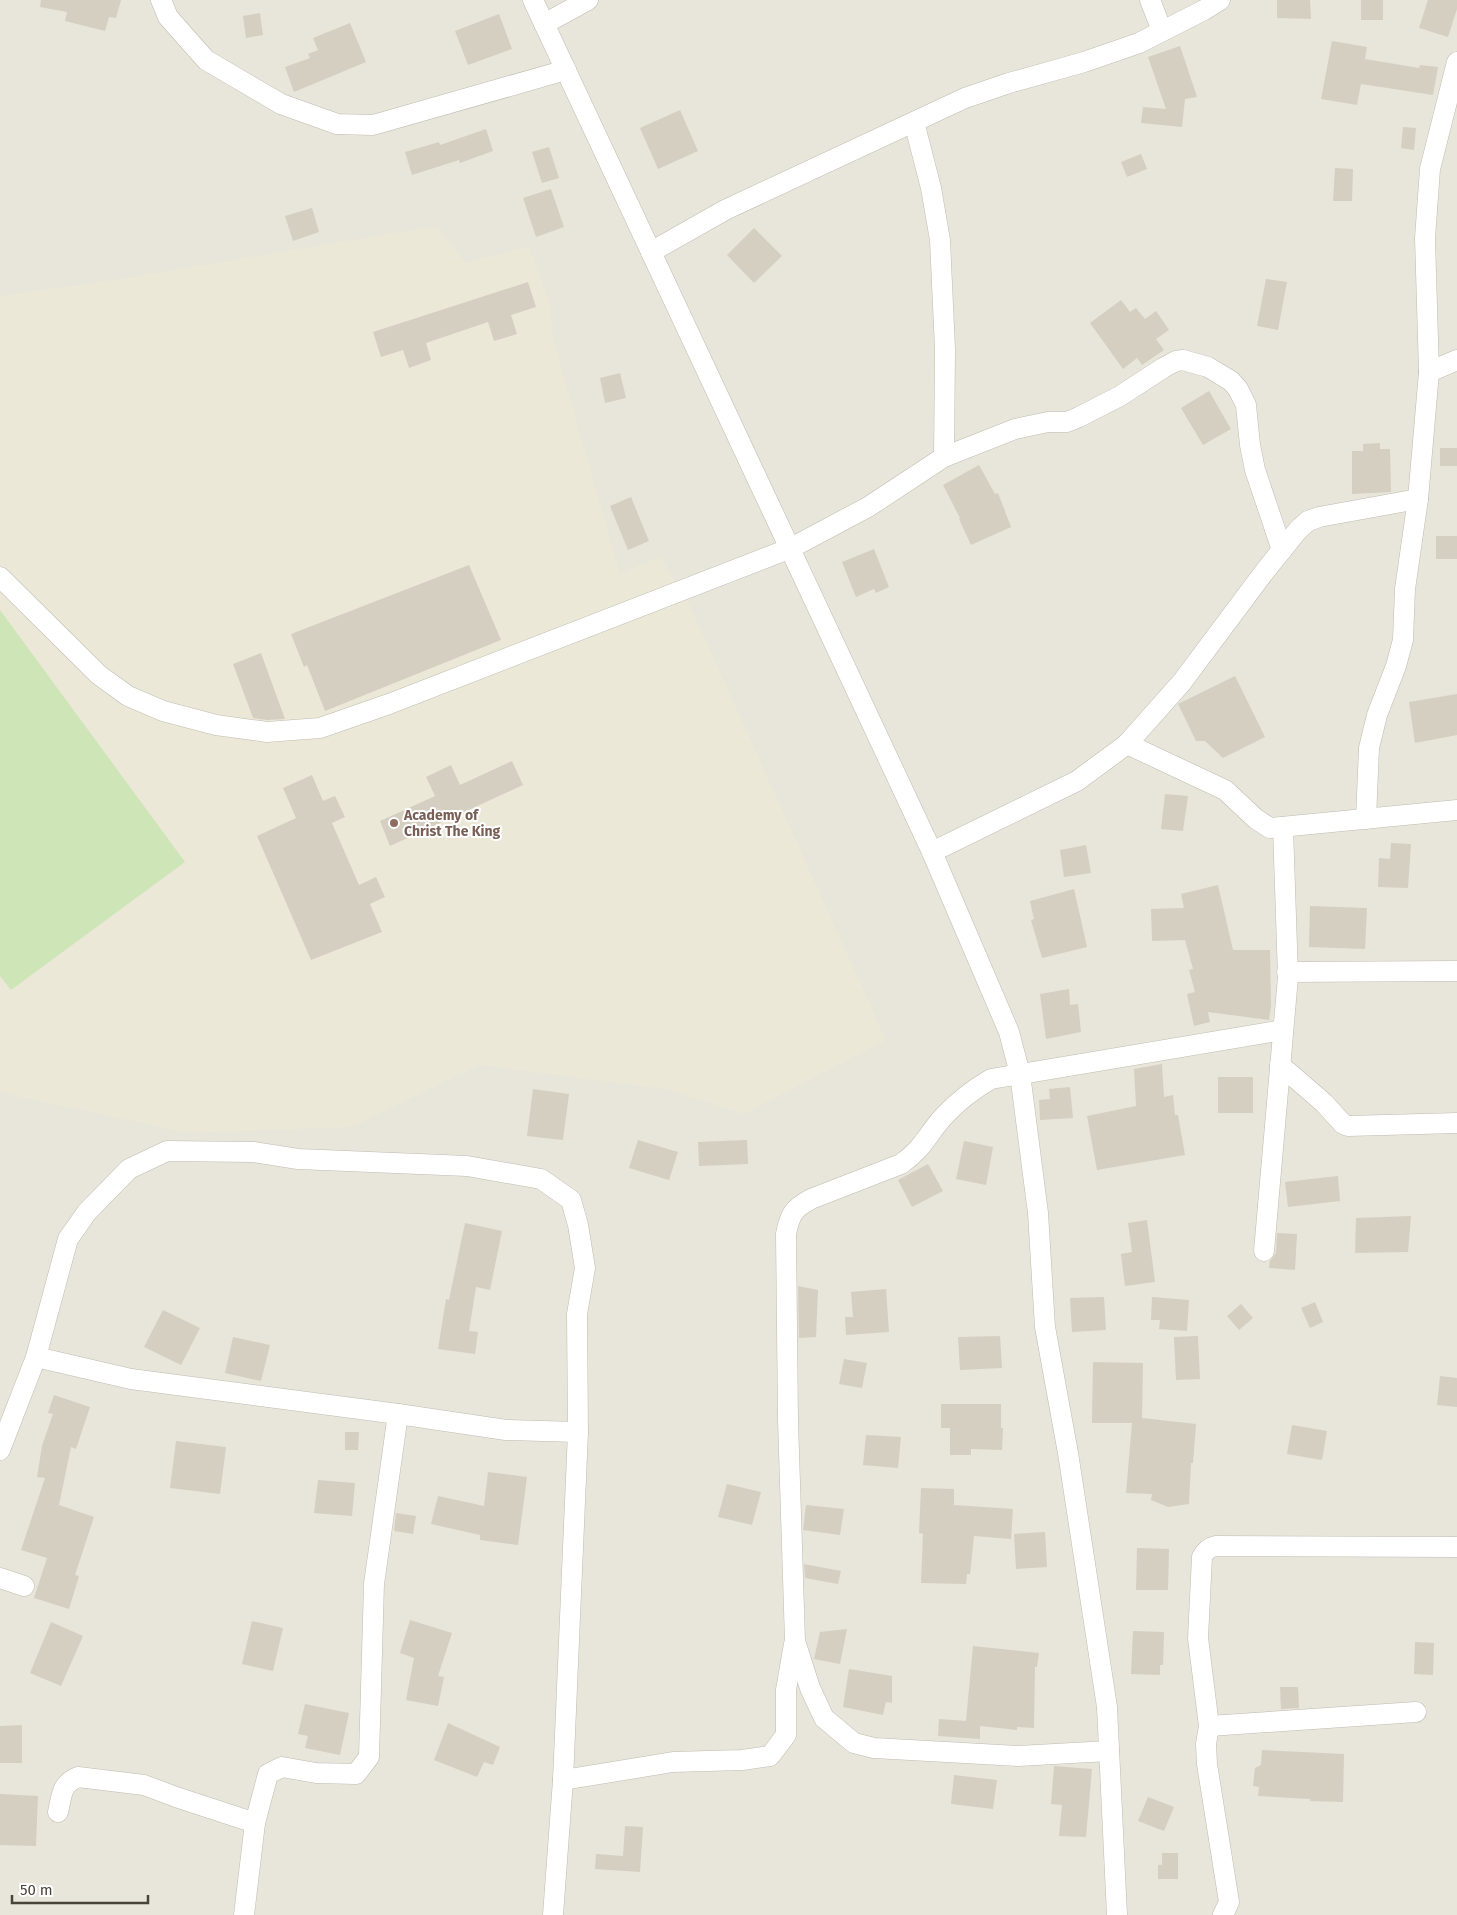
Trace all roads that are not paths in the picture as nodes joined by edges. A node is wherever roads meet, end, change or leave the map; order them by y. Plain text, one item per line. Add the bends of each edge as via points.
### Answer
1 (161, 0) edge
2 (533, 0) edge
3 (588, 0) edge
4 (1150, 0) edge
5 (1220, 0) edge
6 (544, 24) junction
7 (1162, 31) junction
8 (1457, 62) edge
9 (566, 70) junction
10 (1452, 108) edge
11 (914, 122) junction
12 (651, 252) junction
13 (1457, 360) edge
14 (1429, 372) junction
15 (944, 457) junction
16 (1418, 499) junction
17 (791, 548) junction
18 (1282, 550) junction
19 (0, 577) edge
20 (1127, 744) junction
21 (1457, 810) edge
22 (1366, 819) junction
23 (1283, 827) junction
24 (932, 852) junction
25 (1457, 971) edge
26 (1288, 972) junction
27 (1283, 1030) junction
28 (1280, 1065) junction
29 (1020, 1074) junction
30 (1457, 1123) edge
31 (1264, 1252) dead end
32 (36, 1357) junction
33 (398, 1414) junction
34 (578, 1432) junction
35 (0, 1450) edge
36 (1457, 1547) edge
37 (0, 1578) edge
38 (24, 1586) dead end
39 (795, 1641) junction
40 (1416, 1712) dead end
41 (1209, 1726) junction
42 (1109, 1751) junction
43 (563, 1780) junction
44 (58, 1812) dead end
45 (255, 1823) junction
46 (244, 1915) edge
47 (553, 1915) edge
48 (1117, 1915) edge
49 (1223, 1915) edge

1 - 9 street via 168,17 206,60 281,104 338,124 372,125
2 - 6 street
3 - 6 street
4 - 7 street
5 - 7 street
6 - 9 street
7 - 11 street via 1139,43 1084,62 964,98
8 - 10 street
9 - 12 street
10 - 14 street via 1430,169 1425,238
11 - 12 street via 725,210
11 - 15 street via 940,240 945,349
12 - 17 street
13 - 14 street
14 - 16 street
15 - 17 street via 868,508
15 - 18 street via 1015,430 1048,422 1067,422 1120,396 1176,361 1208,366 1238,389 1246,405 1255,470
16 - 18 street via 1314,519 1298,530
16 - 22 street via 1405,589 1403,640 1369,748
17 - 19 street via 389,704 320,728 267,732 216,725 163,711 128,696 99,675
17 - 24 street
18 - 20 street via 1182,682
20 - 23 street via 1226,790 1270,828
20 - 24 street via 1077,780
21 - 22 street
22 - 23 street
23 - 26 street
24 - 29 street via 1009,1032
25 - 26 street
26 - 27 street
27 - 28 street
27 - 29 street
28 - 30 street via 1348,1126
28 - 31 street
29 - 39 street via 991,1079 969,1092 944,1116 913,1155 901,1164 811,1198 790,1216 786,1234
29 - 42 street via 1038,1213 1045,1327 1068,1453 1106,1707
32 - 33 street via 131,1379
32 - 34 street via 68,1240 87,1212 129,1169 167,1151 253,1152 298,1159 467,1166 541,1179 572,1200 585,1268 577,1314
32 - 35 street
33 - 34 street via 506,1430
33 - 45 street via 374,1584 369,1757 356,1774 316,1773 282,1767 268,1774
34 - 43 street
36 - 41 street via 1209,1548 1202,1557 1198,1638
37 - 38 street
39 - 42 street via 810,1688 824,1718 854,1742 874,1748 1018,1756
39 - 43 street via 786,1690 786,1735 770,1756 673,1762
40 - 41 street
41 - 49 street via 1207,1764 1229,1902
42 - 48 street
43 - 47 street
44 - 45 street via 68,1781 78,1777 144,1785
45 - 46 street

